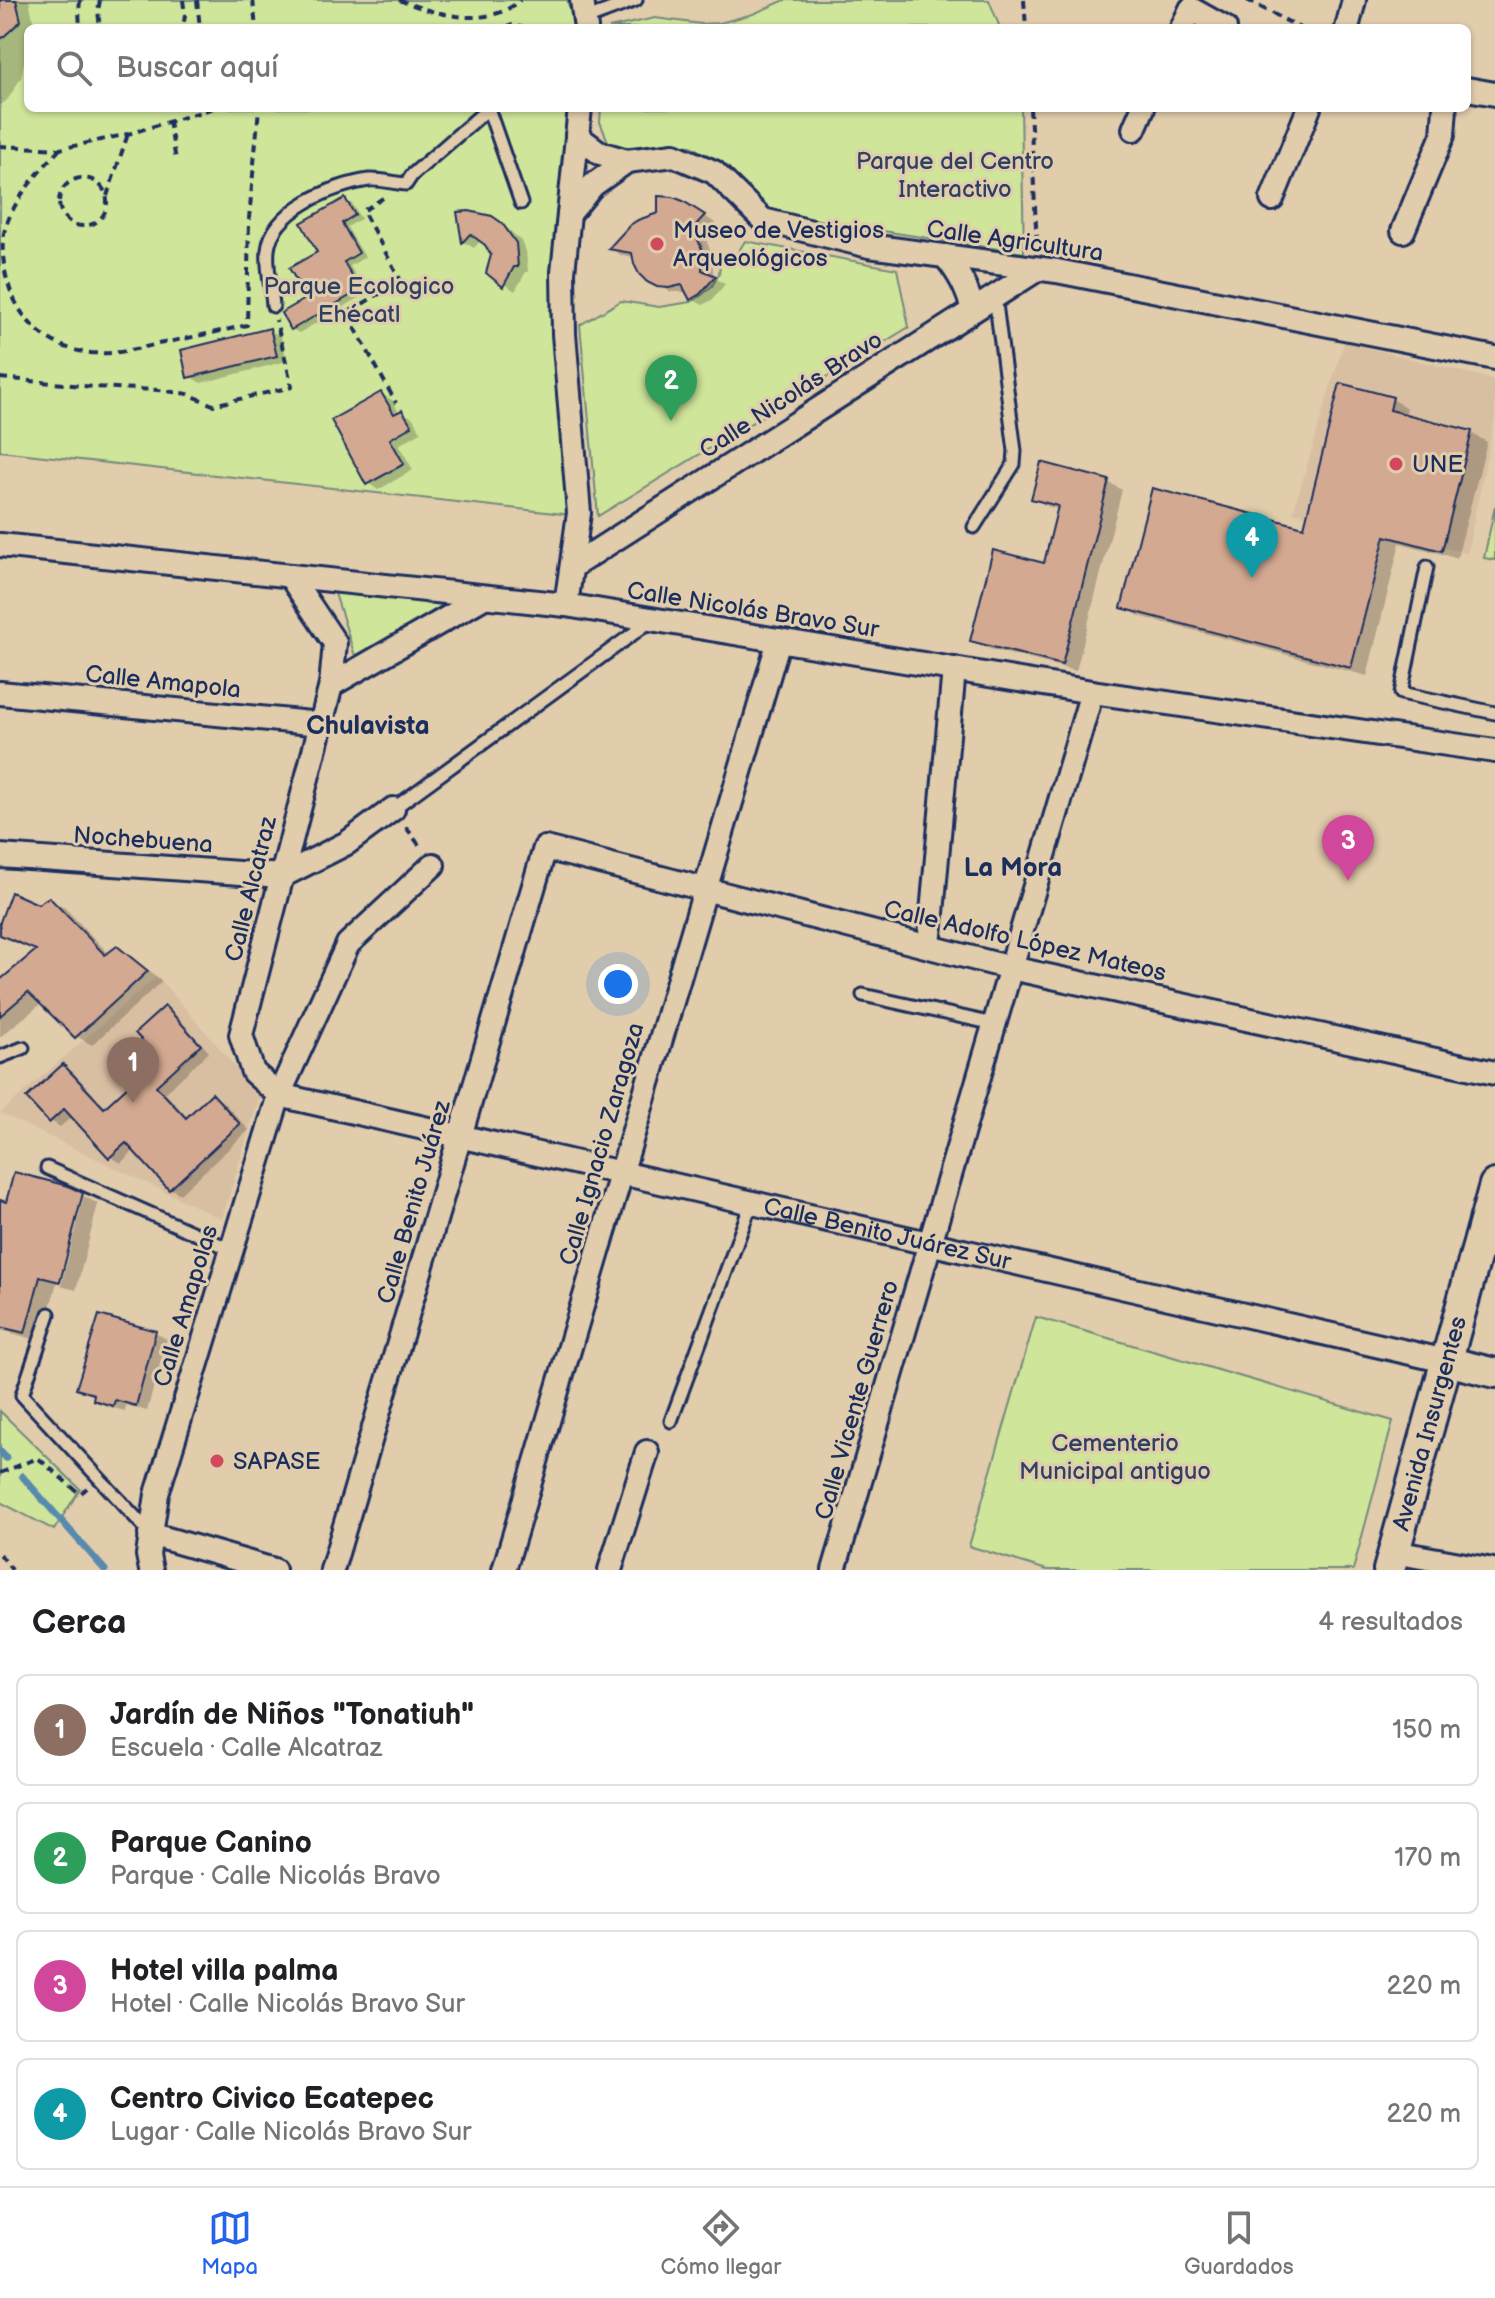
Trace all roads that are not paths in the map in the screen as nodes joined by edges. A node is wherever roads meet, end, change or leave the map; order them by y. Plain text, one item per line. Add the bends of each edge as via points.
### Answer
1 (636, 0) edge
2 (1354, 0) edge
3 (584, 16) edge
4 (1184, 24) edge
5 (1218, 24) edge
6 (1348, 24) edge
7 (1471, 90) edge
8 (1495, 94) edge
9 (483, 112) edge
10 (489, 112) edge
11 (580, 112) edge
12 (1141, 112) edge
13 (1307, 112) edge
14 (1445, 112) edge
15 (1134, 129) dead end
16 (577, 136) junction
17 (627, 161) junction
18 (1272, 199) dead end
19 (521, 203) dead end
20 (569, 214) junction
21 (1403, 231) dead end
22 (945, 256) junction
23 (1038, 269) junction
24 (995, 296) junction
25 (273, 306) road end
26 (973, 310) junction
27 (1495, 358) edge
28 (974, 527) dead end
29 (0, 545) edge
30 (573, 566) junction
31 (1427, 567) dead end
32 (290, 576) junction
33 (484, 597) junction
34 (566, 605) junction
35 (653, 620) junction
36 (779, 640) junction
37 (954, 669) junction
38 (331, 685) junction
39 (1092, 692) junction
40 (0, 693) edge
41 (1495, 713) edge
42 (321, 724) junction
43 (1495, 751) edge
44 (393, 809) joint
45 (545, 848) joint
46 (0, 856) edge
47 (433, 865) road end
48 (282, 876) junction
49 (704, 890) junction
50 (929, 946) junction
51 (1011, 968) junction
52 (863, 995) dead end
53 (994, 1024) junction
54 (23, 1048) dead end
55 (0, 1057) edge
56 (1495, 1073) edge
57 (279, 1095) junction
58 (460, 1137) junction
59 (47, 1168) dead end
60 (620, 1174) junction
61 (1495, 1185) edge
62 (751, 1204) junction
63 (929, 1245) junction
64 (230, 1249) junction
65 (49, 1314) dead end
66 (1446, 1361) junction
67 (1495, 1373) edge
68 (671, 1421) dead end
69 (647, 1452) dead end
70 (150, 1534) junction
71 (1391, 1561) edge
72 (151, 1570) edge
73 (274, 1570) edge
74 (332, 1570) edge
75 (504, 1570) edge
76 (610, 1570) edge
77 (834, 1570) edge
78 (1493, 1570) edge

1 - 3 lane
2 - 6 street
4 - 5 street via 1191,9
7 - 8 street
9 - 25 lane via 406,184 372,180 341,186 294,210 276,227 268,249
10 - 19 lane
11 - 16 street
12 - 15 street
13 - 18 street
14 - 21 street via 1443,135
16 - 17 street via 600,153
16 - 20 street
17 - 20 street, Calle Agricultura via 593,185
17 - 22 street, Calle Agricultura via 674,155 714,172 763,220 869,246
20 - 30 street via 563,272 579,513
22 - 23 street, Calle Agricultura
22 - 26 street via 967,288
23 - 24 street, Calle Nicolás Bravo
23 - 27 street, Calle Agricultura
24 - 26 street, Calle Nicolás Bravo
24 - 28 lane via 1014,464
26 - 30 street, Calle Nicolás Bravo
29 - 32 street, Calle Nicolás Bravo Sur
30 - 34 street
31 - 41 lane via 1401,693
32 - 33 street, Calle Nicolás Bravo Sur
32 - 38 street, Calle Alcatraz via 335,643
33 - 34 street, Calle Nicolás Bravo Sur
33 - 38 street
34 - 35 street, Calle Nicolás Bravo Sur
35 - 36 street, Calle Nicolás Bravo Sur
35 - 44 lane
36 - 37 street, Calle Nicolás Bravo Sur
36 - 49 street, Calle Ignacio Zaragoza
37 - 39 street, Calle Nicolás Bravo Sur
37 - 50 street
38 - 42 street, Calle Alcatraz
39 - 43 street, Calle Nicolás Bravo Sur
39 - 51 street, Calle Vicente Guerrero
40 - 42 street, Calle Amapola
42 - 48 street, Calle Alcatraz
44 - 48 street via 347,843
45 - 49 street, Calle Adolfo López Mateos
45 - 58 street, Calle Benito Juárez
46 - 48 street, Nochebuena
47 - 57 street, Calle Amapolas via 348,944
48 - 57 street, Calle Alcatraz via 241,1035 253,1072
49 - 50 street, Calle Adolfo López Mateos
49 - 60 street, Calle Ignacio Zaragoza
50 - 51 street, Calle Adolfo López Mateos
51 - 53 street, Calle Vicente Guerrero
51 - 56 street, Calle Adolfo López Mateos
52 - 53 lane
53 - 63 street, Calle Vicente Guerrero
54 - 55 lane
57 - 58 street, Calle Benito Juárez Sur
57 - 64 street, Calle Amapolas
58 - 60 street, Calle Benito Juárez Sur
58 - 74 street, Calle Benito Juárez
59 - 64 lane
60 - 62 street, Calle Benito Juárez Sur
60 - 75 street, Calle Ignacio Zaragoza
61 - 66 main road, Avenida Insurgentes
62 - 63 street, Calle Benito Juárez Sur
62 - 68 lane
63 - 66 street, Calle Benito Juárez Sur
63 - 77 street, Calle Vicente Guerrero
64 - 70 street, Calle Amapolas via 157,1494
65 - 70 lane via 22,1395
66 - 67 street, Calle Benito Juárez Sur
66 - 71 main road, Avenida Insurgentes
69 - 76 street
70 - 72 street, Calle Amapolas
70 - 73 street
71 - 78 street

